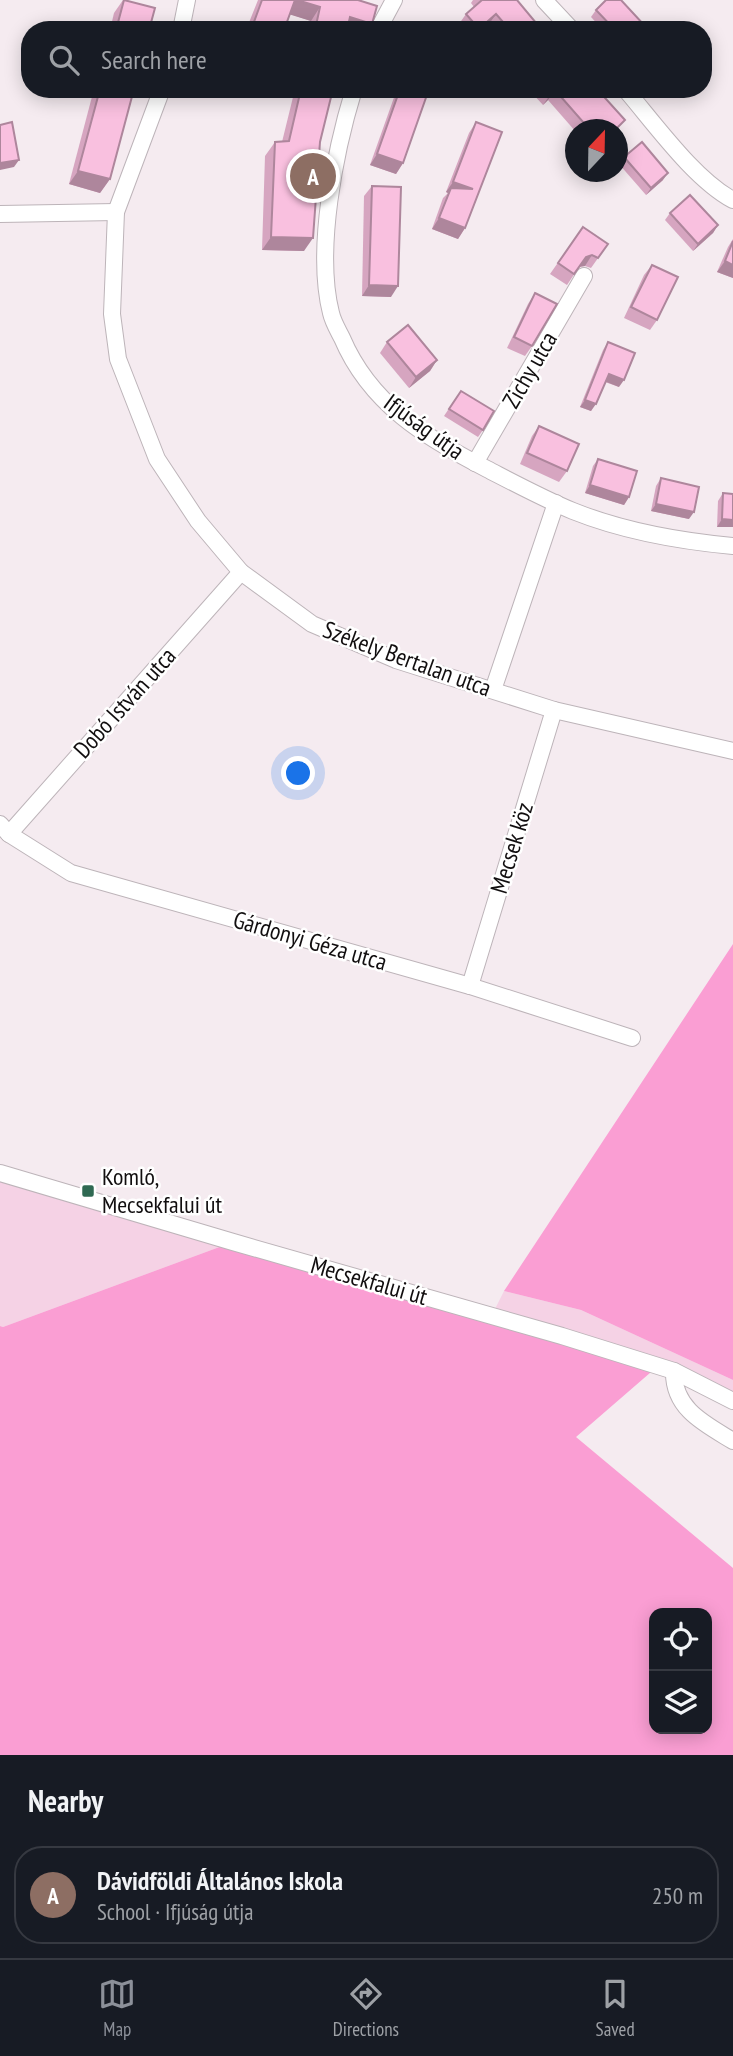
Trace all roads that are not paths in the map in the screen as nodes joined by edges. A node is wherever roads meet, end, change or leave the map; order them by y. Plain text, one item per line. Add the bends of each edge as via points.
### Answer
1 (187, 0) edge
2 (394, 0) edge
3 (544, 0) edge
4 (183, 21) edge
5 (383, 21) edge
6 (564, 21) edge
7 (159, 98) edge
8 (351, 98) edge
9 (633, 98) edge
10 (733, 200) edge
11 (116, 212) junction
12 (0, 214) edge
13 (584, 276) edge
14 (475, 463) junction
15 (556, 503) junction
16 (733, 546) edge
17 (241, 572) junction
18 (493, 690) junction
19 (554, 710) junction
20 (733, 751) edge
21 (4, 829) edge
22 (470, 986) junction
23 (632, 1038) dead end
24 (0, 1173) edge
25 (674, 1371) junction
26 (733, 1401) edge
27 (733, 1441) edge

1 - 4 street
2 - 5 street
3 - 6 street
7 - 11 street, Székely Bertalan utca
8 - 14 street, Ifjúság útja via 328,222 325,274 332,315 371,388 433,440
9 - 10 street via 693,167
11 - 12 street
11 - 17 street, Székely Bertalan utca via 112,314 118,359 157,459 198,521
13 - 14 street, Zichy utca
14 - 15 street, Ifjúság útja
15 - 16 street, Ifjúság útja via 666,538
15 - 18 street
17 - 18 street, Székely Bertalan utca via 312,624 396,660
17 - 21 street, Dobó István utca
18 - 19 street, Székely Bertalan utca
19 - 20 street, Székely Bertalan utca
19 - 22 street, Mecsek köz
21 - 22 street, Gárdonyi Géza utca via 71,873
22 - 23 street, Gárdonyi Géza utca
24 - 25 street, Mecsekfalui út
25 - 26 street, Mecsekfalui út
25 - 27 street via 673,1386 681,1402 695,1418

